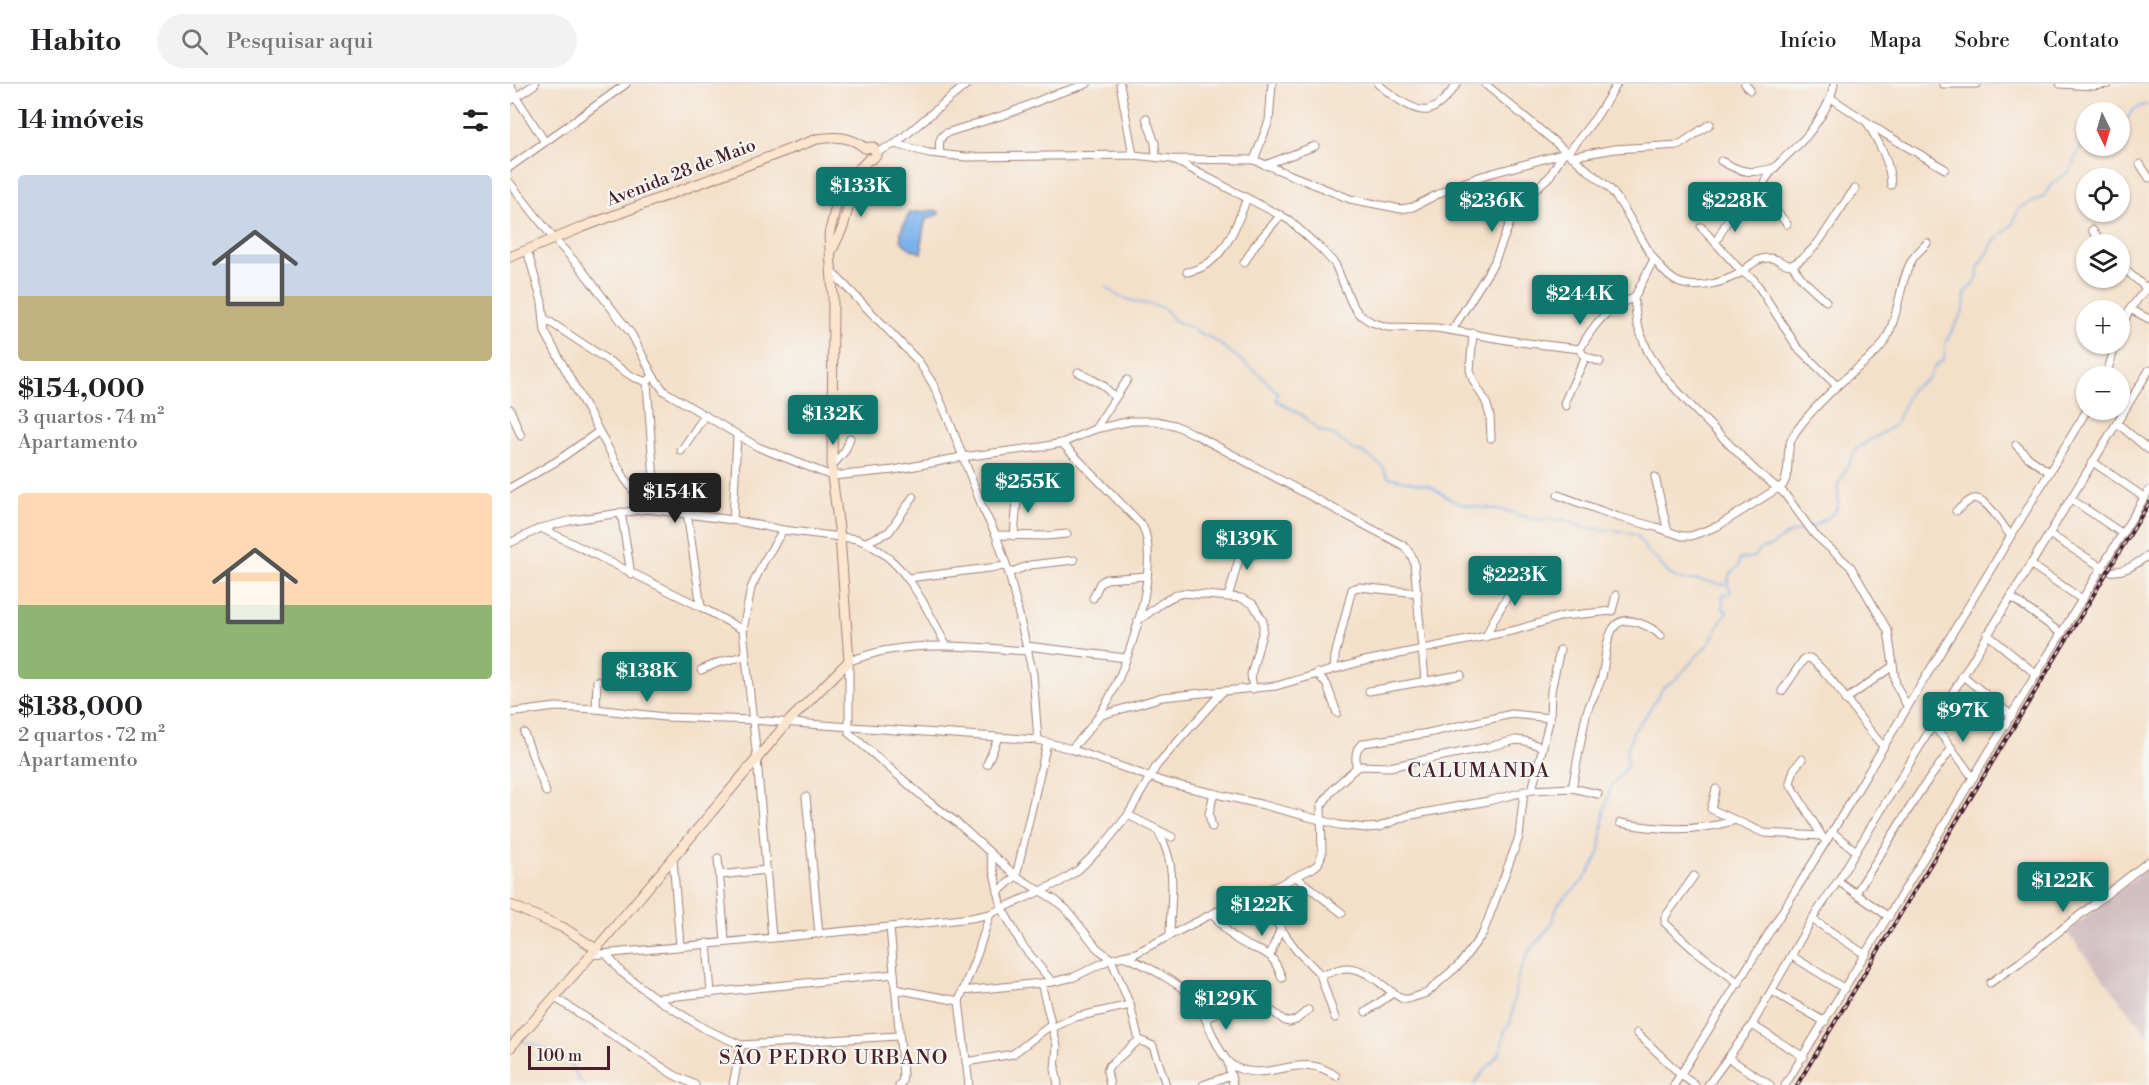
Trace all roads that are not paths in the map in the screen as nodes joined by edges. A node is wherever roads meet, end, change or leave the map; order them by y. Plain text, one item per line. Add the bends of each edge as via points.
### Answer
1 (510, 84) edge
2 (535, 84) edge
3 (967, 84) edge
4 (1087, 84) edge
5 (1120, 84) edge
6 (1272, 84) edge
7 (1378, 84) edge
8 (1456, 84) edge
9 (1485, 84) edge
10 (1617, 84) edge
11 (1745, 84) edge
12 (1834, 84) edge
13 (1943, 84) edge
14 (1977, 84) edge
15 (2060, 84) edge
16 (2108, 84) edge
17 (621, 85) edge
18 (956, 88) edge
19 (1750, 90) dead end
20 (1831, 98) junction
21 (513, 99) edge
22 (1146, 118) dead end
23 (1867, 122) junction
24 (1710, 124) dead end
25 (545, 142) junction
26 (895, 144) junction
27 (1315, 146) dead end
28 (865, 148) junction
29 (877, 152) junction
30 (940, 154) junction
31 (1568, 154) junction
32 (1133, 155) junction
33 (1156, 157) junction
34 (869, 159) junction
35 (1172, 159) junction
36 (1254, 160) junction
37 (1721, 161) dead end
38 (2140, 164) dead end
39 (1265, 165) junction
40 (510, 167) edge
41 (1774, 168) junction
42 (1945, 169) dead end
43 (858, 171) junction
44 (2149, 178) edge
45 (510, 183) edge
46 (1891, 185) dead end
47 (1855, 189) dead end
48 (1247, 198) junction
49 (1732, 212) dead end
50 (1281, 216) junction
51 (1787, 224) dead end
52 (1701, 227) dead end
53 (2092, 230) dead end
54 (2095, 234) edge
55 (554, 239) junction
56 (1716, 242) junction
57 (1927, 243) dead end
58 (527, 250) junction
59 (831, 252) junction
60 (510, 256) edge
61 (1654, 259) junction
62 (1244, 263) dead end
63 (1791, 265) junction
64 (832, 272) junction
65 (1187, 272) dead end
66 (1742, 272) junction
67 (2130, 272) edge
68 (2148, 286) edge
69 (1634, 298) junction
70 (1826, 301) dead end
71 (2130, 309) joint
72 (544, 318) junction
73 (2149, 319) edge
74 (1452, 330) junction
75 (1473, 333) junction
76 (1580, 349) junction
77 (1586, 356) junction
78 (1600, 362) dead end
79 (2149, 369) edge
80 (1077, 372) dead end
81 (653, 376) junction
82 (1127, 380) dead end
83 (647, 382) junction
84 (1837, 386) junction
85 (1114, 397) junction
86 (1566, 406) dead end
87 (510, 409) edge
88 (705, 415) junction
89 (2081, 420) edge
90 (2117, 423) junction
91 (1095, 429) junction
92 (598, 432) junction
93 (737, 435) junction
94 (521, 436) dead end
95 (850, 438) dead end
96 (1491, 438) dead end
97 (1062, 443) junction
98 (2016, 446) dead end
99 (2149, 450) edge
100 (681, 452) dead end
101 (962, 457) junction
102 (2093, 462) junction
103 (831, 471) junction
104 (2049, 472) junction
105 (1655, 477) dead end
106 (510, 488) edge
107 (1776, 488) junction
108 (1018, 489) dead end
109 (2149, 490) edge
110 (1558, 495) dead end
111 (913, 497) dead end
112 (2145, 498) junction
113 (2070, 499) junction
114 (647, 509) junction
115 (656, 510) junction
116 (1956, 511) dead end
117 (621, 512) junction
118 (687, 513) junction
119 (734, 520) junction
120 (541, 528) junction
121 (783, 530) junction
122 (1668, 532) junction
123 (1067, 534) dead end
124 (2049, 534) junction
125 (2123, 534) junction
126 (996, 535) junction
127 (840, 536) junction
128 (1014, 536) junction
129 (2011, 536) junction
130 (866, 542) junction
131 (510, 543) edge
132 (1273, 549) dead end
133 (2149, 555) edge
134 (1074, 560) dead end
135 (2030, 564) junction
136 (1525, 566) dead end
137 (1007, 569) junction
138 (2102, 569) junction
139 (631, 574) junction
140 (1147, 576) junction
141 (908, 578) junction
142 (1418, 593) junction
143 (1616, 596) dead end
144 (1227, 597) junction
145 (2011, 597) junction
146 (1093, 598) dead end
147 (2083, 600) junction
148 (701, 607) junction
149 (1610, 612) junction
150 (1138, 620) junction
151 (1615, 626) junction
152 (743, 630) junction
153 (1987, 634) junction
154 (2062, 634) junction
155 (1661, 636) dead end
156 (1486, 637) junction
157 (946, 645) junction
158 (1027, 649) junction
159 (1422, 649) junction
160 (1560, 650) dead end
161 (745, 656) junction
162 (1126, 658) junction
163 (849, 661) junction
164 (1893, 666) junction
165 (1334, 669) junction
166 (701, 670) dead end
167 (1317, 673) junction
168 (1461, 675) dead end
169 (1962, 675) junction
170 (2037, 675) junction
171 (597, 681) dead end
172 (1425, 681) junction
173 (1253, 689) junction
174 (1223, 691) junction
175 (1369, 691) dead end
176 (1782, 691) dead end
177 (1845, 700) junction
178 (1907, 705) junction
179 (596, 709) junction
180 (510, 713) edge
181 (1337, 713) dead end
182 (1099, 716) junction
183 (2012, 716) junction
184 (1550, 718) junction
185 (753, 720) junction
186 (787, 723) junction
187 (1932, 725) junction
188 (848, 728) junction
189 (524, 733) dead end
190 (998, 738) junction
191 (1038, 740) junction
192 (1047, 742) junction
193 (1883, 746) junction
194 (1542, 747) junction
195 (1071, 748) junction
196 (1952, 748) junction
197 (757, 759) junction
198 (1802, 759) dead end
199 (987, 764) dead end
200 (1356, 768) junction
201 (1150, 777) junction
202 (1973, 778) junction
203 (1572, 788) junction
204 (1716, 789) dead end
205 (1528, 791) junction
206 (546, 792) dead end
207 (1214, 793) junction
208 (1598, 794) dead end
209 (806, 797) dead end
210 (1128, 815) junction
211 (1320, 819) junction
212 (1733, 821) junction
213 (1620, 823) dead end
214 (1212, 827) dead end
215 (1158, 830) junction
216 (1832, 832) junction
217 (1172, 837) dead end
218 (1824, 839) junction
219 (1856, 851) junction
220 (990, 855) junction
221 (718, 858) dead end
222 (673, 859) junction
223 (2149, 861) edge
224 (766, 870) junction
225 (720, 875) junction
226 (1016, 876) junction
227 (1694, 876) dead end
228 (1296, 877) junction
229 (1838, 881) junction
230 (1042, 891) junction
231 (998, 892) junction
232 (1856, 893) junction
233 (1256, 894) junction
234 (510, 905) edge
235 (1002, 908) junction
236 (990, 914) junction
237 (1213, 914) junction
238 (1342, 914) dead end
239 (1889, 917) junction
240 (1812, 919) junction
241 (890, 927) junction
242 (1280, 930) junction
243 (819, 934) junction
244 (1170, 935) junction
245 (772, 938) junction
246 (725, 941) junction
247 (707, 943) junction
248 (680, 946) junction
249 (594, 952) junction
250 (607, 955) junction
251 (1270, 955) junction
252 (1866, 955) junction
253 (1123, 956) junction
254 (1792, 956) junction
255 (1111, 959) junction
256 (894, 974) junction
257 (1320, 974) junction
258 (1282, 978) dead end
259 (1052, 982) junction
260 (1041, 983) junction
261 (1739, 983) junction
262 (1990, 983) dead end
263 (895, 989) junction
264 (1845, 989) junction
265 (1772, 990) junction
266 (963, 991) junction
267 (711, 993) junction
268 (1394, 993) junction
269 (554, 997) junction
270 (657, 999) junction
271 (959, 1001) junction
272 (1130, 1005) junction
273 (1308, 1010) dead end
274 (1366, 1012) dead end
275 (1207, 1018) junction
276 (1335, 1018) dead end
277 (1825, 1022) junction
278 (1752, 1025) junction
279 (1052, 1026) junction
280 (1637, 1033) dead end
281 (899, 1035) junction
282 (1139, 1040) junction
283 (741, 1045) junction
284 (510, 1048) edge
285 (1804, 1057) junction
286 (1728, 1058) junction
287 (966, 1062) junction
288 (1228, 1063) junction
289 (1231, 1075) junction
290 (1681, 1075) junction
291 (1336, 1076) dead end
292 (694, 1085) edge
293 (733, 1085) edge
294 (899, 1085) edge
295 (969, 1085) edge
296 (1058, 1085) edge
297 (1110, 1085) edge
298 (1166, 1085) edge
299 (1203, 1085) edge
300 (1233, 1085) edge
301 (1674, 1085) edge
302 (1695, 1085) edge
303 (1707, 1085) edge
304 (1770, 1085) edge
305 (1785, 1085) edge

1 - 21 street
2 - 21 street
3 - 18 street
4 - 30 street via 946,133 939,142
5 - 32 street
6 - 36 street via 1269,121
7 - 8 street via 1416,109 1428,110
9 - 31 street
10 - 31 street
11 - 19 street
12 - 20 street
13 - 14 street
15 - 16 street
17 - 25 street
18 - 26 street
20 - 23 street
20 - 41 street via 1809,134
21 - 25 street
22 - 33 street
23 - 42 street
23 - 46 street via 1885,154
24 - 31 street via 1679,145
25 - 40 street
26 - 29 street
26 - 30 street
27 - 39 street
28 - 29 street via 873,147
28 - 34 street
28 - 55 street, Avenida 28 de Maio via 844,137 817,139
29 - 34 street via 875,158
30 - 32 street via 990,158
31 - 39 street via 1482,176 1401,209 1350,199
31 - 61 street via 1609,188
31 - 74 street via 1513,215 1494,263
32 - 33 street
33 - 35 street
34 - 43 street
35 - 36 street
35 - 48 street
36 - 39 street
37 - 41 street via 1753,173
38 - 44 street
41 - 51 street via 1764,191
43 - 59 street via 843,226
43 - 59 street via 839,193 829,235
45 - 55 street
47 - 63 street via 1820,241
48 - 50 street
48 - 65 street via 1234,231 1218,255 1196,271
49 - 56 street
50 - 62 street
50 - 74 street via 1335,264 1352,304 1371,322 1387,327
52 - 56 street
53 - 54 street
55 - 58 street, Avenida 28 de Maio
55 - 81 street via 632,334
56 - 66 street
57 - 84 street via 1908,268 1882,346
58 - 60 street, Avenida 28 de Maio
58 - 72 street
59 - 64 street
61 - 66 street via 1680,283 1702,286
61 - 69 street
63 - 66 street via 1760,258
63 - 70 street
64 - 101 street via 919,362 933,384
64 - 103 street
66 - 84 street via 1754,279 1797,347
67 - 68 street
68 - 71 street
69 - 76 street via 1609,309
69 - 107 street via 1641,338 1664,375 1713,430
71 - 73 street
72 - 83 street via 633,377
72 - 92 street via 545,332
74 - 75 street
75 - 76 street
75 - 96 street via 1470,370 1486,402
76 - 77 street
77 - 78 street
77 - 86 street
79 - 90 street
80 - 85 street via 1103,385
81 - 83 street
81 - 88 street via 664,392
82 - 85 street
83 - 115 street
84 - 107 street via 1793,437 1788,447 1786,478
85 - 91 street
87 - 94 street
88 - 93 street
88 - 100 street
89 - 104 street
90 - 99 street
90 - 102 street
91 - 97 street
91 - 142 street via 1156,421 1194,434 1404,546 1414,562
92 - 106 street
92 - 114 street
93 - 103 street via 758,447
93 - 119 street
95 - 103 street
97 - 101 street
97 - 140 street via 1142,525 1147,538
98 - 104 street
101 - 103 street via 894,470
101 - 126 street
102 - 112 street
102 - 113 street
103 - 127 street
104 - 129 street
105 - 122 street
107 - 122 street via 1718,526 1691,536
107 - 164 street via 1862,582 1891,638
108 - 128 street
109 - 112 street
110 - 122 street
111 - 130 street via 889,532
112 - 125 street
113 - 124 street
113 - 125 street
114 - 115 street
114 - 117 street
115 - 118 street
116 - 129 street via 1972,499 1980,499
117 - 120 street
117 - 139 street
118 - 119 street
118 - 148 street
119 - 121 street
120 - 131 street
120 - 139 street
121 - 127 street
121 - 152 street via 751,588
123 - 128 street
124 - 135 street
124 - 138 street
125 - 138 street
126 - 128 street
126 - 137 street
127 - 130 street
127 - 163 street
129 - 178 street
130 - 141 street
132 - 144 street via 1239,559
133 - 138 street via 2127,570
134 - 137 street
135 - 145 street
135 - 147 street
136 - 156 street
137 - 141 street
137 - 158 street
138 - 147 street
139 - 148 street
140 - 146 street via 1106,579
140 - 150 street
141 - 157 street
142 - 159 street
142 - 165 street via 1352,589
143 - 149 street
144 - 150 street via 1174,595
144 - 173 street via 1249,601 1263,621 1251,675
145 - 153 street
145 - 154 street
147 - 154 street
148 - 152 street
149 - 151 street
149 - 156 street via 1563,616
150 - 162 street
151 - 155 street via 1642,623
151 - 203 street via 1601,681 1587,711
152 - 161 street
153 - 169 street
153 - 170 street
154 - 170 street
156 - 159 street
157 - 158 street
157 - 163 street via 887,650
158 - 162 street
158 - 191 street
159 - 165 street
159 - 172 street
160 - 184 street
161 - 166 street
161 - 185 street
162 - 182 street via 1121,676
163 - 186 street
163 - 188 street
164 - 177 street
164 - 178 street via 1896,685
165 - 167 street
167 - 173 street
167 - 181 street via 1327,685
168 - 172 street
169 - 183 street
169 - 187 street
170 - 183 street
171 - 179 street
172 - 175 street
173 - 174 street
174 - 182 street via 1162,698
174 - 201 street
176 - 177 street via 1810,658
177 - 193 street
178 - 193 street
179 - 180 street via 556,707
179 - 185 street via 664,717
182 - 195 street
183 - 202 street
184 - 194 street
184 - 200 street via 1512,714 1364,743 1356,751
185 - 186 street
185 - 197 street
186 - 188 street
186 - 197 street
187 - 196 street
187 - 219 street
188 - 190 street
188 - 220 street via 854,739 955,821
189 - 206 street
190 - 191 street
190 - 199 street
191 - 192 street
192 - 195 street
192 - 226 street
193 - 216 street
194 - 200 street via 1516,740 1389,767
194 - 205 street
195 - 201 street
196 - 202 street
196 - 232 street
197 - 222 street
197 - 224 street
198 - 218 street via 1790,783
200 - 211 street via 1325,798
201 - 207 street
201 - 210 street
202 - 239 street
203 - 205 street
203 - 208 street
204 - 212 street via 1710,807
205 - 211 street via 1406,816 1378,827
205 - 268 street via 1520,837 1474,947 1426,993 1403,999
207 - 211 street
207 - 214 street via 1209,814
209 - 243 street
210 - 215 street
210 - 230 street via 1078,870
211 - 228 street via 1321,860
212 - 213 street via 1685,830
212 - 218 street via 1764,833
215 - 217 street
215 - 244 street via 1170,869
216 - 218 street
216 - 219 street
218 - 261 street
219 - 229 street
220 - 226 street
220 - 231 street
221 - 225 street
222 - 248 street
222 - 249 street
223 - 262 street
224 - 225 street
224 - 245 street
225 - 246 street
226 - 230 street
226 - 231 street
227 - 261 street via 1665,917 1665,923
228 - 233 street
228 - 238 street
229 - 232 street
229 - 240 street
230 - 235 street
230 - 255 street via 1067,910 1097,948
231 - 235 street
232 - 239 street
233 - 237 street
233 - 242 street
234 - 249 street via 564,927
235 - 236 street
235 - 259 street via 1022,945
236 - 241 street
236 - 266 street
237 - 244 street
237 - 251 street via 1236,939
239 - 252 street
240 - 252 street
240 - 254 street
241 - 243 street
241 - 256 street
242 - 251 street
242 - 257 street
243 - 245 street
244 - 253 street
245 - 246 street
246 - 247 street
247 - 248 street
247 - 267 street
248 - 250 street
249 - 250 street
249 - 269 street
250 - 270 street via 621,972
251 - 258 street
252 - 264 street
253 - 255 street
253 - 275 street via 1185,989
254 - 264 street
254 - 265 street
255 - 259 street via 1074,977
255 - 272 street
256 - 263 street
256 - 267 street
257 - 268 street via 1347,967 1377,980
257 - 276 street
259 - 260 street
260 - 266 street
260 - 279 street
261 - 290 street
263 - 271 street
263 - 281 street
264 - 277 street
265 - 277 street
265 - 278 street
266 - 271 street
267 - 270 street
268 - 274 street
269 - 284 street
269 - 292 street
270 - 283 street via 705,1029
271 - 287 street
272 - 279 street
272 - 282 street
273 - 275 street via 1290,1022 1273,1012 1231,1005
275 - 288 street
277 - 285 street
278 - 285 street
278 - 286 street
279 - 287 street via 1013,1054
279 - 296 street
280 - 290 street
281 - 283 street
281 - 294 street via 903,1075
282 - 297 street via 1109,1066
282 - 298 street via 1153,1046
283 - 293 street
285 - 305 street
286 - 303 street
286 - 304 street
287 - 295 street
288 - 289 street
288 - 291 street via 1252,1071 1310,1064
289 - 299 street
289 - 300 street
290 - 301 street
290 - 302 street

